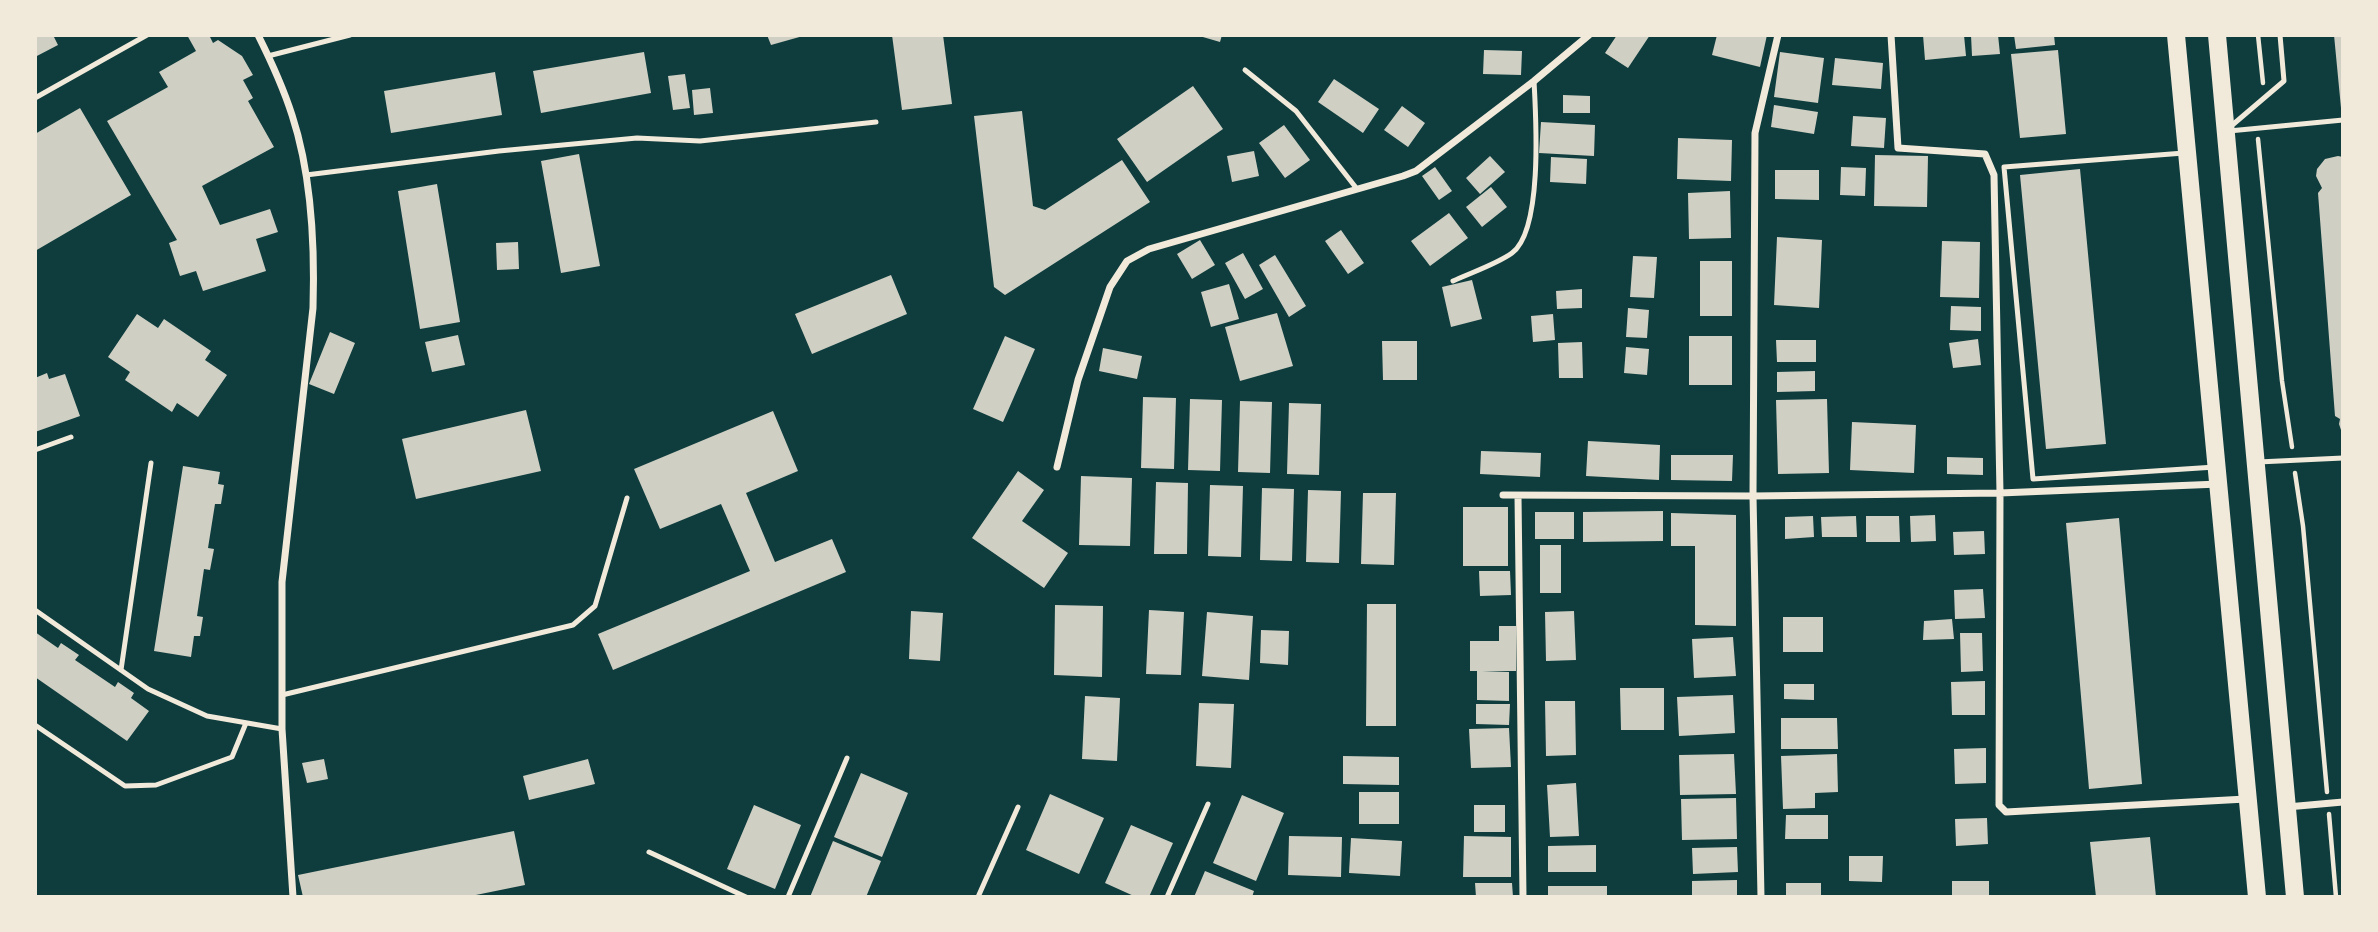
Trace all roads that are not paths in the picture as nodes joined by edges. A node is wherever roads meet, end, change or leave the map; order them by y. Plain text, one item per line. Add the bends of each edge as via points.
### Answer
1 (148, 35) edge
2 (258, 35) edge
3 (349, 35) edge
4 (1589, 35) edge
5 (1779, 35) edge
6 (1891, 35) edge
7 (2176, 35) edge
8 (2217, 35) edge
9 (2280, 35) edge
10 (268, 56) junction
11 (1245, 70) dead end
12 (1534, 81) junction
13 (35, 98) edge
14 (2343, 120) edge
15 (876, 122) dead end
16 (2225, 132) junction
17 (2187, 152) junction
18 (306, 175) junction
19 (1357, 189) junction
20 (1453, 281) dead end
21 (71, 437) dead end
22 (35, 450) edge
23 (2343, 458) edge
24 (2255, 462) junction
25 (152, 463) dead end
26 (1057, 467) dead end
27 (2219, 475) junction
28 (2000, 493) junction
29 (1503, 495) dead end
30 (1518, 496) junction
31 (1753, 496) junction
32 (627, 498) dead end
33 (35, 610) edge
34 (121, 670) junction
35 (282, 695) junction
36 (246, 723) junction
37 (35, 724) edge
38 (282, 729) junction
39 (847, 758) dead end
40 (2248, 799) junction
41 (2343, 802) edge
42 (1208, 804) dead end
43 (1018, 807) dead end
44 (2286, 807) junction
45 (649, 852) dead end
46 (293, 897) edge
47 (746, 897) edge
48 (788, 897) edge
49 (978, 897) edge
50 (1167, 897) edge
51 (1523, 897) edge
52 (1761, 897) edge
53 (2257, 897) edge
54 (2295, 897) edge

1 - 13 lane
2 - 10 street
3 - 10 lane
4 - 12 street
5 - 31 street via 1755,133
6 - 28 street via 1898,148 1985,154 1994,175
7 - 17 main road
8 - 16 main road
9 - 16 lane via 2284,81
10 - 18 street via 293,116
11 - 19 lane via 1296,111
12 - 19 street via 1416,171
12 - 20 lane via 1537,162 1527,230 1512,253
14 - 16 lane
15 - 18 lane via 700,141 637,138
16 - 24 main road
17 - 27 main road
17 - 27 lane via 2004,167 2033,479
18 - 35 street via 313,308 282,582
19 - 26 street via 1149,249 1127,261 1110,287 1078,380
21 - 22 lane
23 - 24 lane
24 - 44 main road
25 - 34 lane
27 - 28 street
27 - 40 main road
28 - 31 street
28 - 40 street via 2002,810
29 - 30 street
30 - 31 street
30 - 51 street
31 - 52 street
32 - 35 lane via 595,606 573,625
33 - 34 lane
34 - 36 lane via 148,689 207,716
35 - 38 street
36 - 37 lane via 232,757 156,785 125,786
36 - 38 lane
38 - 46 street
39 - 48 lane
40 - 53 main road
41 - 44 street
42 - 50 lane
43 - 49 lane
44 - 54 main road
45 - 47 lane

